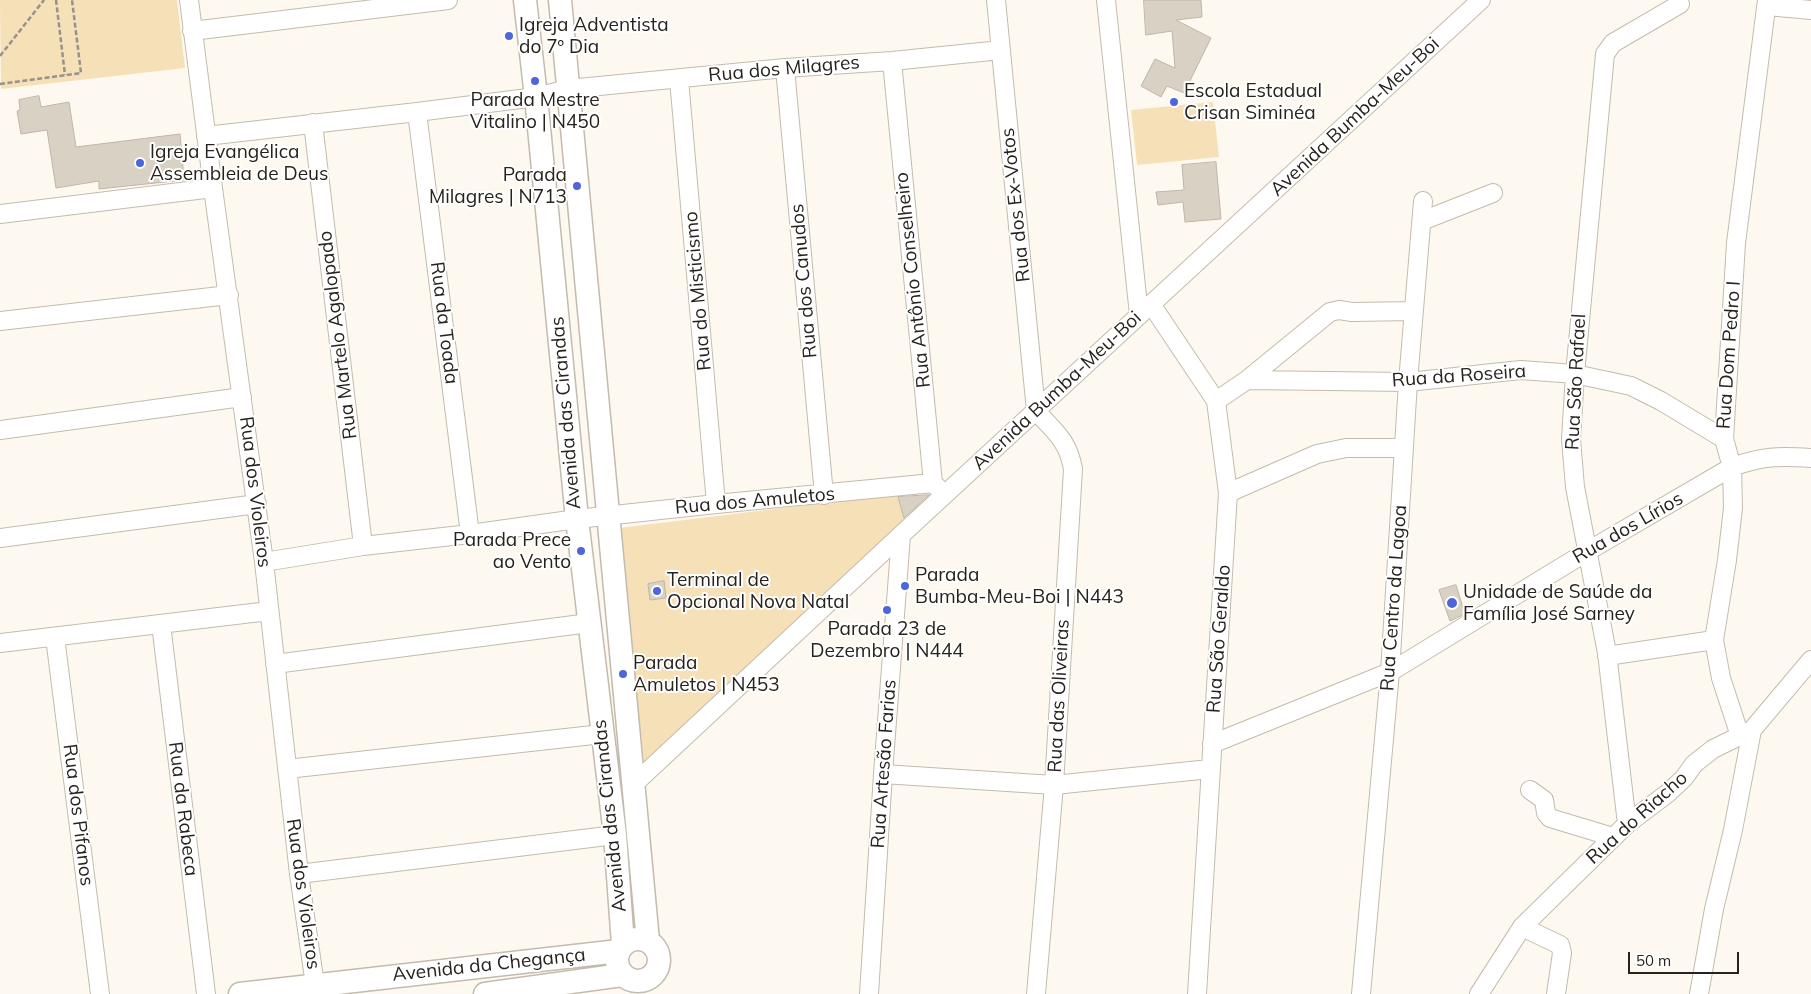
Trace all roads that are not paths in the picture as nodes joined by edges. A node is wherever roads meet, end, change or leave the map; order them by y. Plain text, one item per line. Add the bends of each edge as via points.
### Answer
1 (189, 0) edge
2 (448, 0) edge
3 (525, 0) edge
4 (560, 0) edge
5 (996, 0) edge
6 (1106, 0) edge
7 (1481, 0) edge
8 (1767, 3) edge
9 (1680, 4) dead end
10 (1811, 10) edge
11 (192, 32) junction
12 (1001, 50) junction
13 (892, 61) junction
14 (785, 68) junction
15 (679, 78) junction
16 (568, 89) junction
17 (536, 97) junction
18 (417, 112) junction
19 (313, 124) junction
20 (206, 136) junction
21 (213, 188) junction
22 (1493, 193) dead end
23 (1422, 201) dead end
24 (0, 210) edge
25 (1422, 221) junction
26 (229, 295) junction
27 (1145, 309) junction
28 (1414, 311) junction
29 (0, 321) edge
30 (1575, 374) junction
31 (1248, 380) junction
32 (1408, 382) junction
33 (242, 397) junction
34 (1216, 401) junction
35 (1036, 411) junction
36 (0, 430) edge
37 (1724, 439) junction
38 (1404, 448) junction
39 (1811, 458) edge
40 (1732, 467) junction
41 (939, 489) junction
42 (1228, 493) junction
43 (824, 495) junction
44 (257, 504) junction
45 (716, 504) junction
46 (607, 516) junction
47 (577, 519) junction
48 (470, 534) junction
49 (900, 535) junction
50 (0, 538) edge
51 (363, 546) junction
52 (1588, 551) junction
53 (264, 562) junction
54 (269, 611) junction
55 (589, 623) junction
56 (160, 624) junction
57 (56, 636) junction
58 (1714, 640) junction
59 (0, 643) edge
60 (1607, 656) junction
61 (1811, 660) edge
62 (275, 664) junction
63 (1390, 672) junction
64 (1746, 733) junction
65 (602, 734) junction
66 (1212, 744) junction
67 (287, 769) junction
68 (1210, 769) junction
69 (883, 774) junction
70 (634, 784) junction
71 (1054, 785) junction
72 (1530, 790) dead end
73 (1627, 824) junction
74 (615, 834) junction
75 (1613, 838) junction
76 (299, 874) junction
77 (1522, 927) junction
78 (648, 942) junction
79 (621, 948) junction
80 (625, 982) edge
81 (316, 988) edge
82 (651, 990) edge
83 (100, 994) edge
84 (206, 994) edge
85 (240, 994) edge
86 (485, 994) edge
87 (869, 994) edge
88 (1036, 994) edge
89 (1197, 994) edge
90 (1361, 994) edge
91 (1479, 994) edge
92 (1556, 994) edge
93 (1699, 994) edge

1 - 11 street, Rua dos Violeiros
2 - 11 street
3 - 17 street, Avenida das Cirandas
4 - 16 street, Avenida das Cirandas
5 - 12 street, Rua dos Ex-Votos
6 - 27 street
7 - 27 street, Avenida Bumba-Meu-Boi
8 - 10 street
8 - 37 street, Rua Dom Pedro I via 1736,243
9 - 30 street, Rua São Rafael via 1624,36 1605,54
11 - 20 street, Rua dos Violeiros
12 - 13 street, Rua dos Milagres
12 - 35 street, Rua dos Ex-Votos
13 - 14 street, Rua dos Milagres
13 - 41 street, Rua Antônio Conselheiro
14 - 15 street, Rua dos Milagres
14 - 43 street, Rua dos Canudos
15 - 16 street, Rua dos Milagres
15 - 45 street, Rua do Misticismo
16 - 17 street, Rua dos Milagres
16 - 46 street, Avenida das Cirandas
17 - 18 street, Rua dos Milagres
17 - 47 street, Avenida das Cirandas
18 - 19 street, Rua dos Milagres
18 - 48 street, Rua da Toada
19 - 20 street, Rua dos Milagres
19 - 51 street, Rua Martelo Agalopado
20 - 21 street, Rua dos Violeiros
21 - 24 street
21 - 26 street, Rua dos Violeiros
22 - 25 street
23 - 25 street, Rua Centro da Lagoa
25 - 28 street, Rua Centro da Lagoa
26 - 29 street
26 - 33 street, Rua dos Violeiros
27 - 34 street, Rua São Geraldo
27 - 35 street, Avenida Bumba-Meu-Boi
28 - 31 street via 1330,312
28 - 32 street, Rua Centro da Lagoa
30 - 32 street, Rua da Roseira via 1521,370
30 - 37 street, Rua da Roseira via 1630,386 1661,400
30 - 52 street, Rua São Rafael via 1570,438
31 - 32 street, Rua da Roseira
31 - 34 street
32 - 38 street, Rua Centro da Lagoa
33 - 36 street
33 - 44 street, Rua dos Violeiros
34 - 42 street, Rua São Geraldo
35 - 41 street, Avenida Bumba-Meu-Boi
35 - 71 street, Rua das Oliveiras via 1064,442 1073,469
37 - 40 street, Rua Dom Pedro I
38 - 42 street via 1346,448 1317,454
38 - 63 street, Rua Centro da Lagoa
39 - 40 street, Rua dos Lírios via 1772,456
40 - 52 street, Rua dos Lírios
40 - 58 street, Rua Dom Pedro I via 1733,508
41 - 43 street, Rua dos Amuletos
41 - 49 street, Avenida Bumba-Meu-Boi
42 - 66 street, Rua São Geraldo
43 - 45 street, Rua dos Amuletos
44 - 50 street
44 - 53 street, Rua dos Violeiros
45 - 46 street, Rua dos Amuletos
46 - 47 street, Rua dos Amuletos
46 - 70 street, Avenida das Cirandas
47 - 48 street, Rua dos Amuletos
47 - 55 street, Avenida das Cirandas
48 - 51 street, Rua dos Amuletos
49 - 69 street, Rua Artesão Farias
49 - 70 street, Avenida Bumba-Meu-Boi
51 - 53 street, Rua dos Amuletos
52 - 60 street, Rua São Rafael
52 - 63 street, Rua dos Lírios
53 - 54 street, Rua dos Violeiros
54 - 56 street
54 - 62 street, Rua dos Violeiros
55 - 62 street
55 - 65 street, Avenida das Cirandas
56 - 57 street
56 - 84 street, Rua da Rabeca
57 - 59 street
57 - 83 street, Rua dos Pifanos
58 - 60 street
58 - 64 street, Rua Dom Pedro I via 1721,678
60 - 73 street, Rua São Rafael
61 - 64 street, Rua do Riacho
62 - 67 street, Rua dos Violeiros
63 - 66 street, Rua dos Lírios
63 - 90 street, Rua Centro da Lagoa
64 - 73 street, Rua do Riacho via 1713,749 1694,764 1668,793
64 - 93 street, Rua Dom Pedro I via 1733,830 1714,909
65 - 67 street
65 - 74 street, Avenida das Cirandas
66 - 68 street, Rua São Geraldo
67 - 76 street, Rua dos Violeiros
68 - 71 street
68 - 89 street, Rua São Geraldo
69 - 71 street
69 - 87 street, Rua Artesão Farias
70 - 78 street, Avenida das Cirandas
71 - 88 street, Rua das Oliveiras
72 - 75 street via 1544,800 1550,818
73 - 75 street, Rua do Riacho
74 - 76 street
74 - 79 street, Avenida das Cirandas
75 - 77 street, Rua do Riacho
76 - 81 street, Rua dos Violeiros
77 - 91 street, Rua do Riacho
77 - 92 street via 1560,945 1562,953
78 - 79 street via 636,939
78 - 82 street via 657,951 659,959
79 - 80 street via 616,962
79 - 81 street, Avenida da Chegança
80 - 82 street via 639,982
80 - 86 street, Avenida da Chegança
81 - 85 street, Avenida da Chegança

